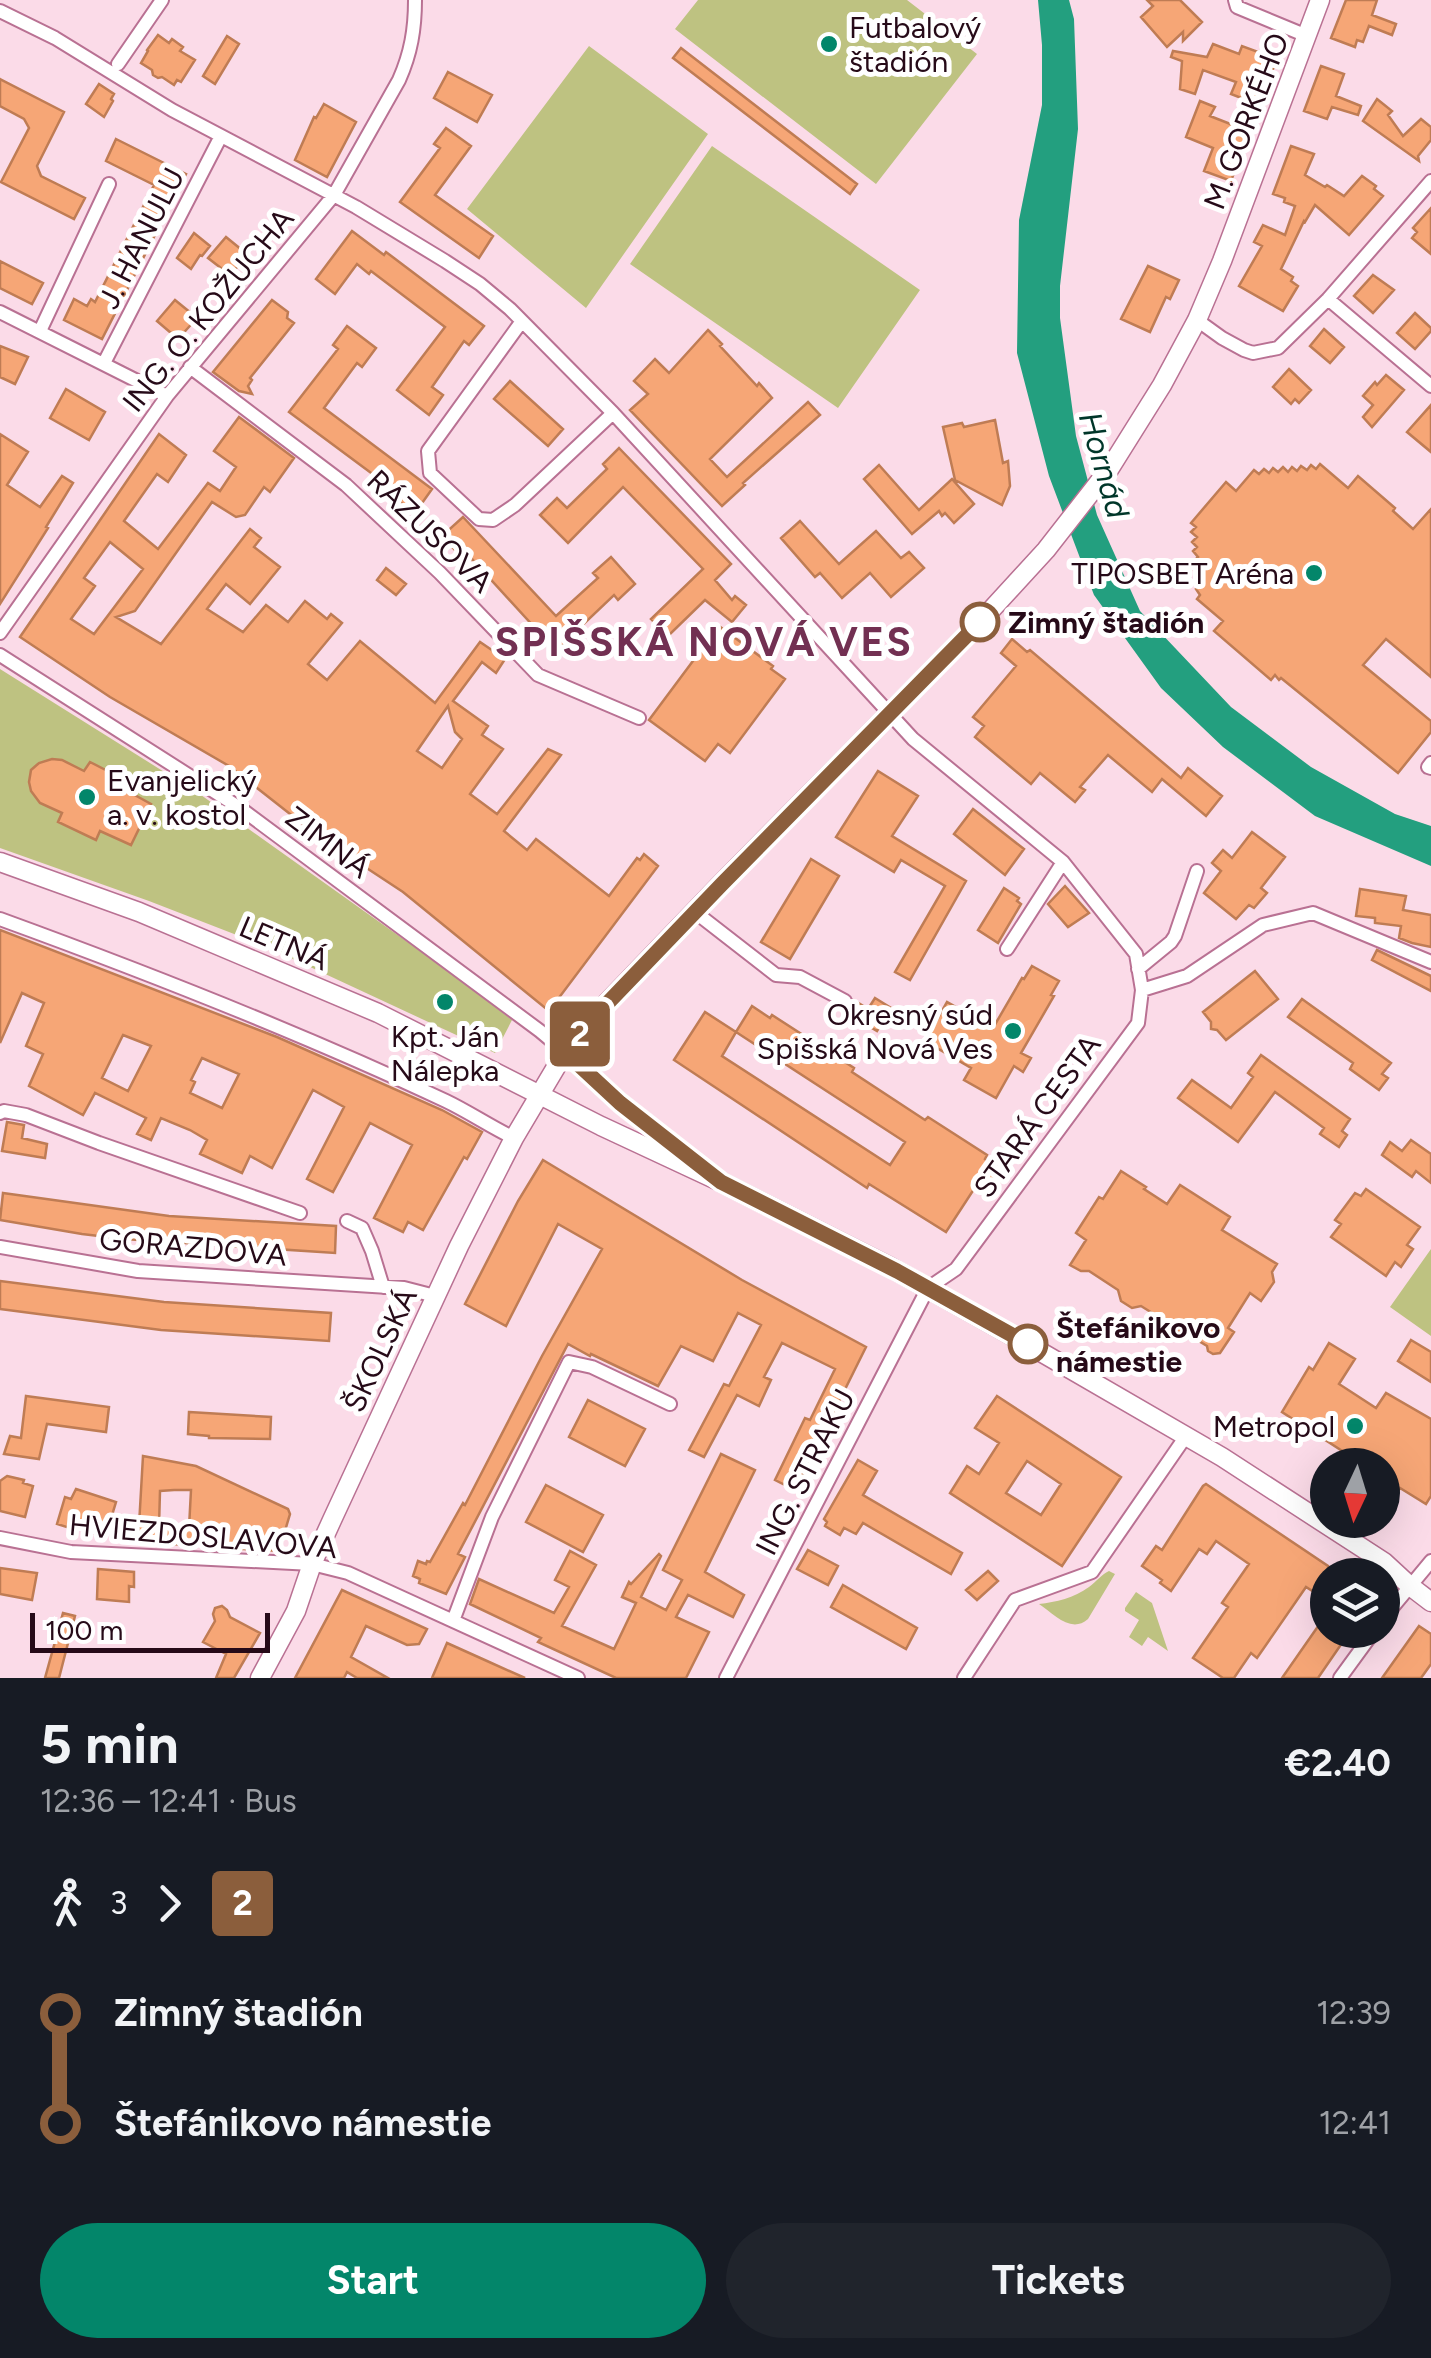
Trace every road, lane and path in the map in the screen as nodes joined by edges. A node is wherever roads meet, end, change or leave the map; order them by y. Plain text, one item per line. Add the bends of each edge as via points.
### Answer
1 (162, 0) edge
2 (414, 0) edge
3 (1235, 0) edge
4 (1320, 0) edge
5 (0, 11) edge
6 (1307, 36) junction
7 (118, 64) dead end
8 (221, 136) junction
9 (1431, 181) edge
10 (109, 184) dead end
11 (334, 196) junction
12 (1328, 299) junction
13 (0, 312) edge
14 (1197, 320) junction
15 (522, 321) junction
16 (40, 331) junction
17 (104, 363) junction
18 (190, 368) junction
19 (1431, 386) edge
20 (167, 396) junction
21 (613, 412) junction
22 (0, 633) edge
23 (0, 655) edge
24 (891, 713) junction
25 (639, 718) dead end
26 (0, 862) edge
27 (1063, 862) junction
28 (1198, 872) dead end
29 (695, 912) junction
30 (0, 918) edge
31 (1007, 949) dead end
32 (1137, 962) junction
33 (1431, 962) edge
34 (1142, 990) junction
35 (845, 1001) dead end
36 (565, 1052) junction
37 (539, 1094) junction
38 (0, 1113) edge
39 (514, 1138) junction
40 (721, 1182) junction
41 (300, 1213) dead end
42 (347, 1221) dead end
43 (0, 1247) edge
44 (383, 1287) junction
45 (928, 1288) junction
46 (436, 1296) junction
47 (670, 1404) dead end
48 (1186, 1436) junction
49 (0, 1538) edge
50 (1431, 1561) edge
51 (312, 1564) junction
52 (1410, 1586) junction
53 (1400, 1598) edge
54 (1431, 1602) edge
55 (453, 1621) junction
56 (1362, 1648) edge
57 (260, 1678) edge
58 (578, 1678) edge
59 (726, 1678) edge
60 (964, 1678) edge
61 (1340, 1678) edge

1 - 7 street
2 - 11 street, ING. O. KOŽUCHA via 408,61
3 - 6 street
4 - 6 main road, M. GORKÉHO
5 - 8 street
6 - 14 main road, M. GORKÉHO
8 - 11 street
8 - 17 street, J. HANULU
9 - 12 street
10 - 16 street
11 - 15 street via 445,260
11 - 18 street, ING. O. KOŽUCHA
12 - 14 street via 1278,348 1254,353
12 - 19 street
13 - 16 street
14 - 24 main road, M. GORKÉHO via 1089,498
15 - 21 street
15 - 21 street, RÁZUSOVA via 428,452 430,473 479,520 493,520
16 - 17 street
17 - 20 street
18 - 20 street, ING. O. KOŽUCHA
18 - 25 street, RÁZUSOVA via 346,485 538,675
20 - 22 street, ING. O. KOŽUCHA
21 - 24 street
23 - 36 street, ZIMNÁ via 240,808
24 - 27 street
24 - 29 main road, ŠKOLSKÁ
26 - 37 main road, LETNÁ via 139,912 378,1013
27 - 31 street
27 - 32 street
28 - 32 street via 1171,942
29 - 35 street via 776,974 800,977
29 - 36 main road, ŠKOLSKÁ
30 - 39 street via 267,1022
32 - 34 street, STARÁ CESTA
33 - 34 street via 1314,913 1263,925 1187,976
34 - 45 street, STARÁ CESTA via 1138,1023 956,1269
36 - 37 main road, ŠKOLSKÁ
36 - 40 main road
37 - 39 main road, ŠKOLSKÁ
37 - 40 main road
38 - 41 street, GORAZDOVA via 26,1115
39 - 46 main road, ŠKOLSKÁ
40 - 45 main road
42 - 44 street via 362,1228
43 - 44 street, GORAZDOVA via 138,1271
44 - 46 street, GORAZDOVA
45 - 48 main road
45 - 59 street, ING. STRAKU
46 - 51 main road, ŠKOLSKÁ
47 - 55 street via 569,1362 492,1517
48 - 52 main road via 1384,1562
48 - 60 street via 1092,1572 1015,1600
49 - 51 street, HVIEZDOSLAVOVA via 71,1552
50 - 52 street
51 - 55 street, HVIEZDOSLAVOVA via 348,1573
51 - 57 main road, ŠKOLSKÁ
52 - 53 street
52 - 54 main road
55 - 58 street, HVIEZDOSLAVOVA
56 - 61 street

